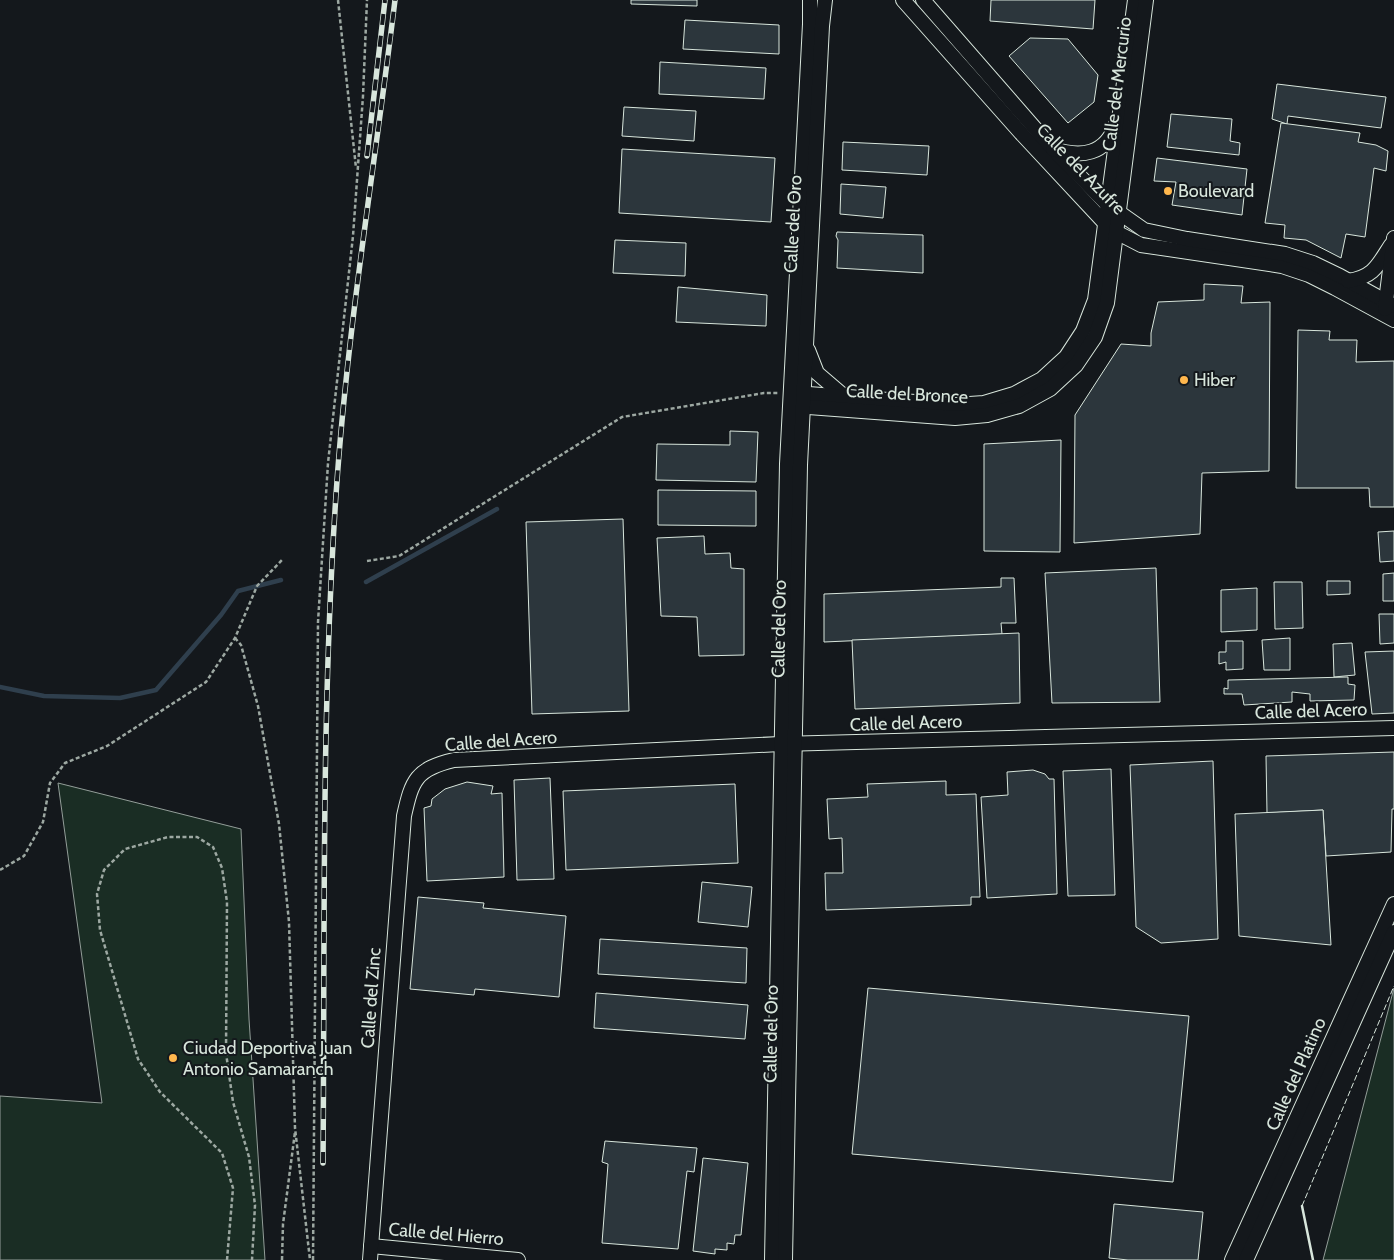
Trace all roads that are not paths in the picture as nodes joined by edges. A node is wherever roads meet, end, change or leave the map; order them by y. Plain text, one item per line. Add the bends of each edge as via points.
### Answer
1 (810, 0) edge
2 (825, 0) edge
3 (834, 0) edge
4 (903, 0) edge
5 (923, 0) edge
6 (1135, 0) edge
7 (1146, 0) edge
8 (822, 26) junction
9 (1121, 106) junction
10 (1052, 148) junction
11 (1113, 208) junction
12 (1104, 222) junction
13 (1116, 232) junction
14 (1394, 239) edge
15 (1348, 280) junction
16 (1389, 311) edge
17 (806, 343) junction
18 (846, 397) junction
19 (796, 399) junction
20 (1394, 728) edge
21 (780, 744) junction
22 (796, 744) junction
23 (422, 772) joint
24 (1394, 904) edge
25 (1394, 932) edge
26 (370, 1253) edge
27 (518, 1260) edge
28 (772, 1260) edge
29 (785, 1260) edge
30 (1232, 1260) edge
31 (1246, 1260) edge

1 - 19 street, Calle del Oro
2 - 8 street, Calle del Oro
3 - 8 street
4 - 12 street, Calle del Azufre
5 - 10 street, Calle del Azufre
6 - 9 street, Calle del Mercurio
7 - 11 street, Calle del Mercurio
8 - 17 street, Calle del Oro
9 - 10 street via 1113,134 1098,150 1068,154
9 - 11 street, Calle del Mercurio
10 - 11 street, Calle del Azufre
11 - 12 street, Calle del Mercurio
11 - 13 street, Calle del Mercurio
11 - 15 street, Calle del Azufre via 1144,230 1285,254
12 - 13 street, Calle del Azufre
12 - 18 street, Calle del Bronce via 1095,300 1083,331 1066,357 1042,378 1014,394 984,403 955,405
13 - 16 street, Calle del Azufre via 1141,245 1282,266
13 - 19 street, Calle del Bronce via 1107,303 1095,337 1076,365 1050,389 1019,406 986,415 955,418
14 - 15 street via 1374,270 1359,279
14 - 16 street
15 - 16 street, Calle del Azufre
17 - 18 street via 817,373
17 - 19 street, Calle del Oro
18 - 19 street, Calle del Bronce
19 - 21 street, Calle del Oro
19 - 22 street, Calle del Oro
20 - 22 street, Calle del Acero
21 - 22 street, Calle del Acero
21 - 23 street, Calle del Acero via 454,760 436,764
21 - 28 street, Calle del Oro
22 - 29 street, Calle del Oro
23 - 26 street, Calle del Zinc via 410,791 404,816
24 - 30 street, Calle del Platino
25 - 31 street, Calle del Platino
26 - 27 street, Calle del Hierro

